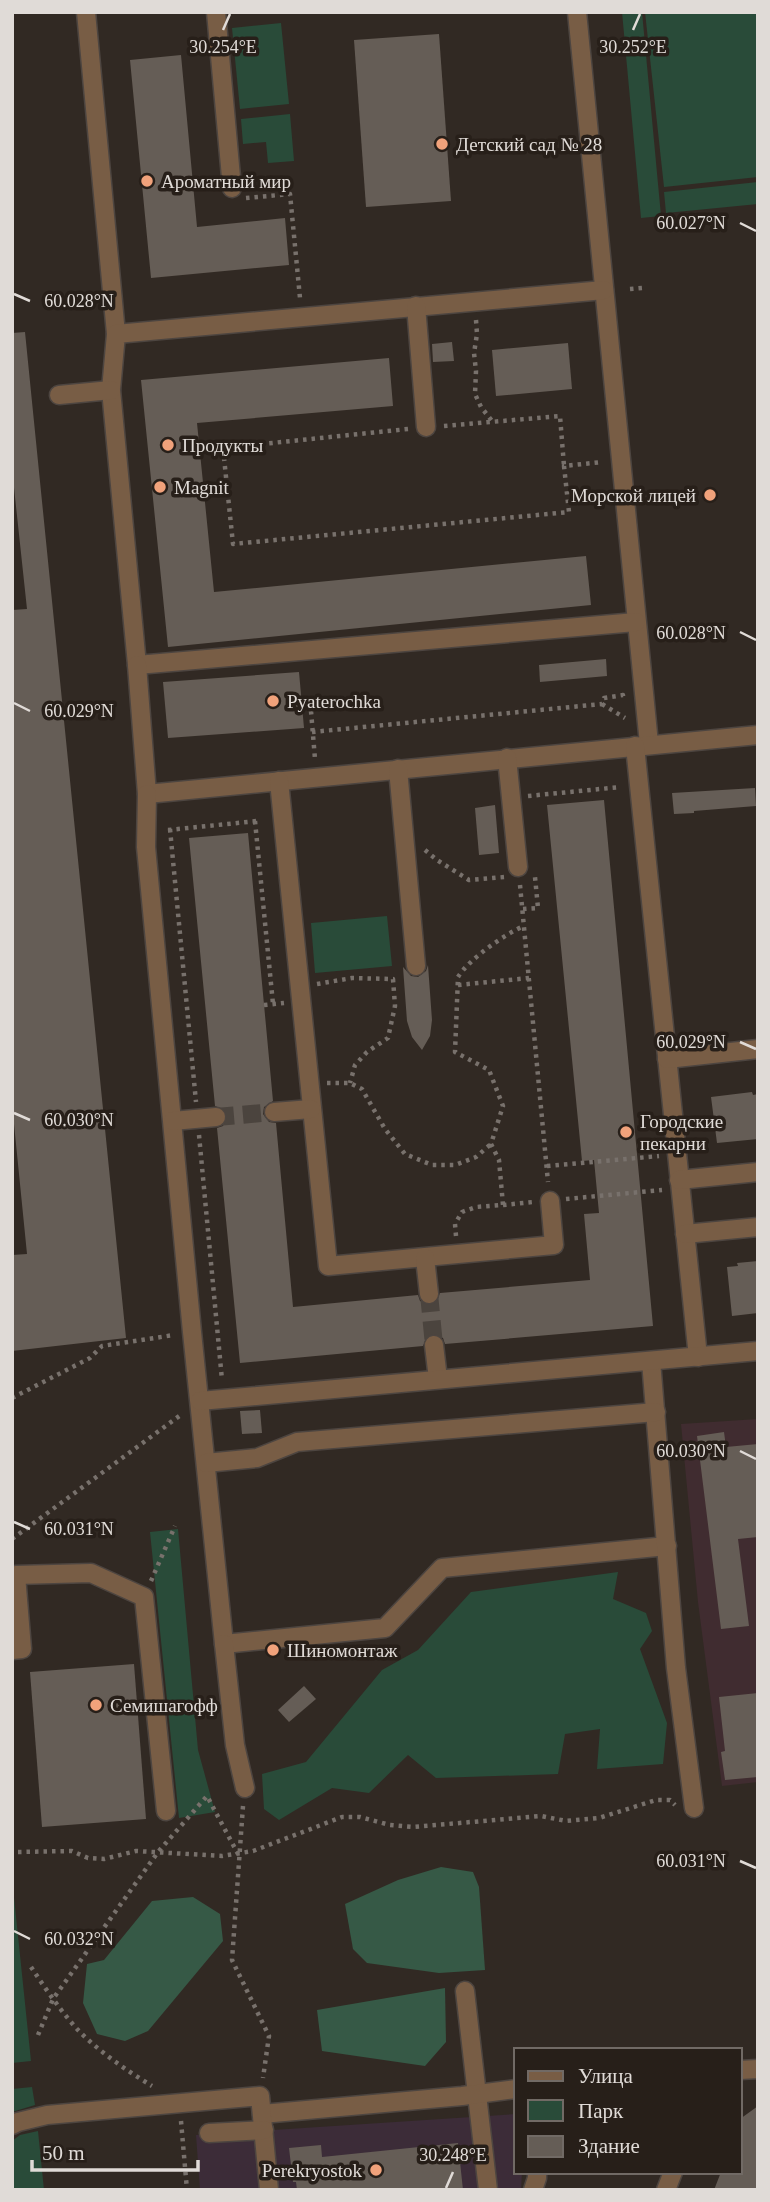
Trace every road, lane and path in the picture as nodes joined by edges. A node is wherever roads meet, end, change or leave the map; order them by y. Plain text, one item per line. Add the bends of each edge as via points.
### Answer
1 (86, 12) edge
2 (216, 12) edge
3 (577, 12) edge
4 (232, 188) dead end
5 (642, 288) dead end
6 (630, 289) dead end
7 (604, 290) junction
8 (475, 302) junction
9 (416, 306) junction
10 (116, 334) junction
11 (111, 390) junction
12 (59, 395) dead end
13 (493, 421) junction
14 (426, 427) junction
15 (592, 463) dead end
16 (565, 466) junction
17 (636, 622) junction
18 (137, 665) junction
19 (602, 704) junction
20 (311, 711) dead end
21 (625, 718) junction
22 (625, 725) dead end
23 (312, 732) junction
24 (758, 735) edge
25 (642, 745) junction
26 (507, 758) junction
27 (398, 769) junction
28 (317, 778) junction
29 (279, 781) junction
30 (639, 785) junction
31 (147, 794) junction
32 (511, 797) junction
33 (282, 819) junction
34 (255, 821) junction
35 (404, 830) junction
36 (146, 832) junction
37 (519, 872) junction
38 (524, 926) junction
39 (416, 966) dead end
40 (529, 978) junction
41 (298, 984) junction
42 (458, 985) junction
43 (264, 1005) dead end
44 (758, 1049) edge
45 (667, 1059) junction
46 (309, 1083) junction
47 (350, 1083) junction
48 (311, 1109) junction
49 (274, 1112) tunnel mouth
50 (216, 1117) tunnel mouth
51 (173, 1121) junction
52 (491, 1144) junction
53 (677, 1154) junction
54 (547, 1166) junction
55 (758, 1172) edge
56 (680, 1184) junction
57 (550, 1201) junction
58 (503, 1205) junction
59 (758, 1227) edge
60 (685, 1234) junction
61 (457, 1254) junction
62 (425, 1258) junction
63 (429, 1294) tunnel mouth
64 (192, 1332) junction
65 (434, 1345) tunnel mouth
66 (758, 1350) edge
67 (698, 1357) junction
68 (651, 1362) junction
69 (438, 1379) junction
70 (12, 1398) edge
71 (200, 1401) junction
72 (656, 1412) junction
73 (206, 1463) junction
74 (175, 1526) dead end
75 (12, 1539) edge
76 (667, 1546) junction
77 (144, 1597) junction
78 (224, 1644) junction
79 (12, 1650) edge
80 (245, 1788) joint
81 (694, 1808) joint
82 (166, 1811) dead end
83 (18, 1852) dead end
84 (158, 1852) junction
85 (238, 1854) junction
86 (31, 1967) dead end
87 (466, 1991) dead end
88 (53, 1999) junction
89 (38, 2035) dead end
90 (514, 2089) edge
91 (476, 2094) junction
92 (179, 2102) junction
93 (262, 2113) junction
94 (12, 2125) edge
95 (209, 2133) dead end
96 (672, 2174) edge
97 (187, 2190) edge
98 (269, 2190) edge
99 (488, 2190) edge
100 (665, 2190) edge

1 - 10 lane
2 - 4 lane
3 - 7 lane
5 - 6 path
7 - 8 lane
7 - 17 lane
8 - 9 lane
8 - 13 path via 475,394
9 - 10 lane
9 - 14 lane
10 - 11 lane
11 - 12 lane
11 - 18 lane
13 - 14 path
13 - 16 path via 560,416
14 - 16 path via 223,448 233,544 569,512
15 - 16 path
17 - 18 lane
17 - 25 lane
18 - 31 lane
19 - 21 path
19 - 21 path via 604,698 623,695
19 - 23 path
20 - 23 path
21 - 22 path
23 - 28 path
24 - 25 lane
25 - 26 lane
25 - 30 lane
26 - 27 lane
26 - 32 lane
27 - 28 lane
27 - 35 lane
28 - 29 lane
29 - 31 lane
29 - 33 lane
30 - 32 path
30 - 45 lane
31 - 36 lane
32 - 37 lane
33 - 34 path
33 - 41 lane
34 - 36 path
34 - 43 path via 275,1004
35 - 37 path via 437,860 469,880
35 - 39 lane
36 - 51 lane
37 - 38 path
38 - 40 path
38 - 42 path via 472,960 458,977
40 - 42 path
40 - 54 path
41 - 46 lane
41 - 47 path via 393,979 395,1006 388,1038 355,1065
42 - 52 path via 456,1052 489,1070 503,1106
44 - 45 lane
45 - 53 lane
46 - 47 path
46 - 48 lane
47 - 52 path via 362,1090 405,1154 432,1165 455,1164 476,1157
48 - 49 lane
48 - 62 lane via 328,1266
50 - 51 lane
51 - 64 lane
52 - 58 path via 499,1160
53 - 54 path
53 - 56 lane
54 - 57 path
55 - 56 lane
56 - 57 path
56 - 60 lane
57 - 58 path
57 - 61 lane via 554,1245
58 - 61 path via 462,1212 455,1224
59 - 60 lane
60 - 67 lane
61 - 62 lane
62 - 63 lane
64 - 70 path via 102,1346 90,1358
64 - 71 lane
65 - 69 lane
66 - 67 lane
67 - 68 lane
68 - 69 lane
68 - 72 lane
69 - 71 lane
71 - 73 lane
71 - 75 path
72 - 73 lane via 297,1442 257,1458
72 - 76 lane
73 - 78 lane
74 - 77 path
76 - 78 lane via 442,1568 385,1628
76 - 81 lane via 676,1668
77 - 79 lane via 91,1573 16,1575 22,1649
77 - 82 lane
78 - 80 lane via 235,1745
80 - 85 path
81 - 85 path via 683,1814 670,1800 656,1800 598,1818 566,1821 541,1816 413,1826 342,1817
83 - 84 path via 72,1852 104,1859 136,1851
84 - 85 path
84 - 85 path via 208,1796
84 - 88 path
85 - 93 path via 232,1960 269,2036
86 - 88 path
87 - 91 lane
88 - 89 path
88 - 92 path via 79,2030 121,2066
90 - 91 lane
91 - 93 lane
91 - 99 lane
92 - 93 lane
92 - 94 lane via 47,2115
92 - 97 path
93 - 95 lane
93 - 98 lane
96 - 100 lane

